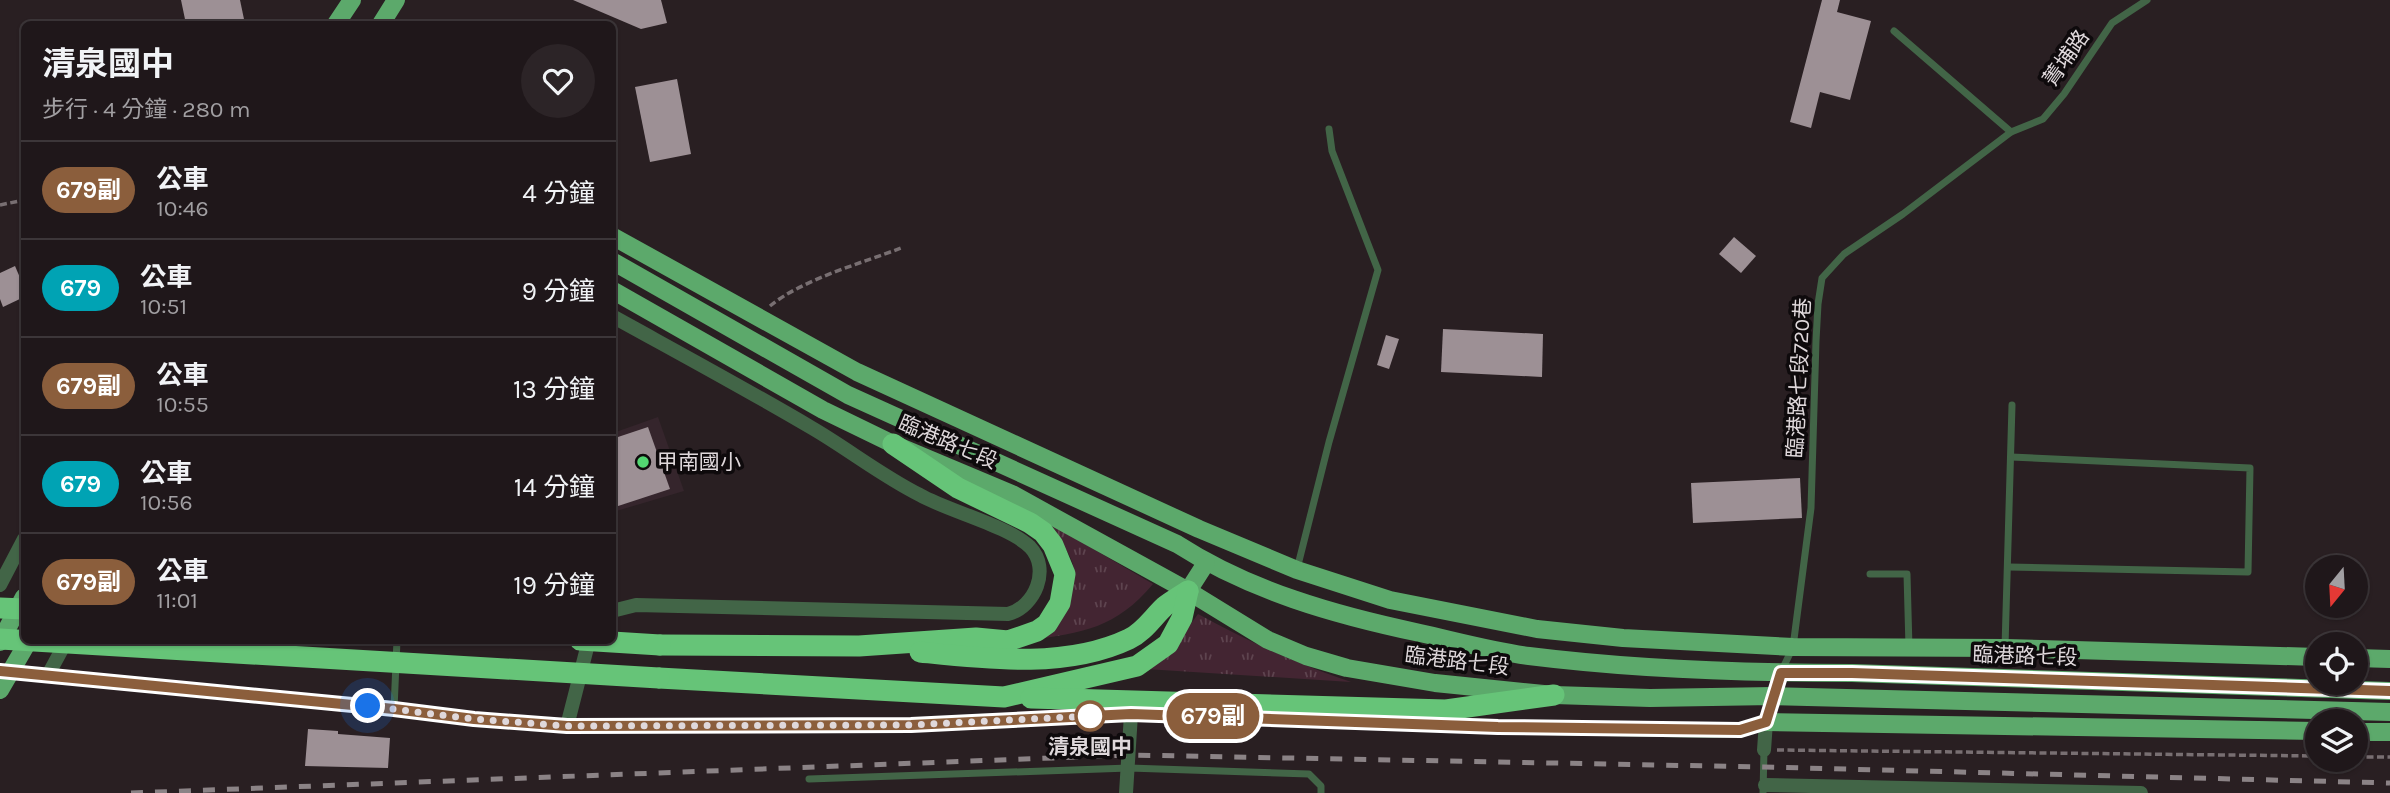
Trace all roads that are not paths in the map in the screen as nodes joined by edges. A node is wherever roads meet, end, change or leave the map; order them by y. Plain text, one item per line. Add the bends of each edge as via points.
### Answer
1 (352, 0) edge
2 (396, 0) edge
3 (2147, 0) edge
4 (338, 21) edge
5 (383, 21) edge
6 (1894, 31) dead end
7 (1329, 129) dead end
8 (2011, 132) junction
9 (616, 238) edge
10 (616, 263) edge
11 (616, 292) edge
12 (616, 318) edge
13 (857, 372) junction
14 (848, 395) junction
15 (2012, 405) dead end
16 (893, 444) junction
17 (2011, 457) junction
18 (21, 544) edge
19 (1206, 563) junction
20 (2009, 567) junction
21 (1297, 570) junction
22 (1870, 574) dead end
23 (1, 581) edge
24 (1188, 591) junction
25 (21, 602) edge
26 (0, 608) edge
27 (21, 609) edge
28 (616, 610) edge
29 (0, 641) edge
30 (21, 642) edge
31 (616, 642) edge
32 (27, 644) edge
33 (53, 644) edge
34 (65, 644) edge
35 (397, 644) edge
36 (588, 644) edge
37 (859, 646) junction
38 (1793, 647) junction
39 (2005, 648) junction
40 (1909, 649) junction
41 (2305, 657) edge
42 (2368, 658) edge
43 (2390, 659) edge
44 (0, 671) edge
45 (1781, 673) junction
46 (48, 675) junction
47 (0, 690) edge
48 (2390, 691) edge
49 (1554, 695) junction
50 (1773, 696) junction
51 (1004, 697) junction
52 (394, 709) junction
53 (2390, 712) edge
54 (1131, 714) junction
55 (1766, 722) junction
56 (567, 726) junction
57 (2305, 731) edge
58 (2368, 732) edge
59 (2390, 732) edge
60 (1765, 750) joint
61 (1129, 768) junction
62 (809, 779) dead end
63 (1764, 789) edge
64 (1126, 793) edge
65 (1321, 793) edge
66 (2141, 793) edge

1 - 4 main road
2 - 5 main road
3 - 8 lane, 菁埔路 via 2112,23 2043,119
6 - 8 lane
7 - 21 lane via 1332,150 1378,270
8 - 38 lane, 臨港路七段720巷 via 1844,254 1822,278 1811,508
9 - 13 main road, 臨港路七段
10 - 14 main road, 臨港路七段
11 - 16 main road, 臨港路七段 via 823,410
12 - 28 street via 812,428 920,496 1021,538 1035,553 1039,574 1033,596 1017,612 1008,614 636,605
13 - 14 main road
13 - 21 main road, 臨港路七段
14 - 19 main road, 臨港路七段 via 1177,544
15 - 17 lane
16 - 24 main road, 臨港路七段 via 1012,494
16 - 37 highway via 958,488 1043,533 1065,574 1063,589 1047,624 1008,641 976,638
17 - 20 lane
17 - 20 lane via 2250,468 2248,572
18 - 23 street
19 - 24 main road
19 - 45 main road, 臨港路七段 via 1305,605 1527,656
20 - 39 lane
21 - 38 main road, 臨港路七段 via 1390,600 1537,629
22 - 40 lane via 1907,574
24 - 37 highway via 1132,638 1079,654 971,657
24 - 49 main road, 臨港路七段 via 1268,640 1306,656 1435,682
24 - 51 highway via 1168,644 1137,666
25 - 29 main road, bridge
26 - 27 highway, bridge
29 - 30 highway, bridge
31 - 37 highway, bridge
32 - 47 main road, bridge
33 - 51 highway, bridge
34 - 46 street
35 - 52 lane
36 - 56 street
38 - 40 main road, 臨港路七段
38 - 45 lane, 臨港路七段720巷
39 - 40 main road, 臨港路七段
39 - 41 main road, 臨港路七段
42 - 43 main road
44 - 46 street
45 - 48 main road, 臨港路七段
45 - 50 street
46 - 52 street
49 - 50 main road, 臨港路七段
49 - 51 highway via 1446,710
50 - 53 main road, 臨港路七段
50 - 55 street
52 - 56 street
54 - 55 street via 1687,730 1740,730
54 - 56 street via 911,725
54 - 61 street
55 - 57 main road
55 - 60 street
58 - 59 main road
60 - 63 lane
61 - 62 lane
61 - 64 street
61 - 65 lane via 1309,774 1321,786
63 - 66 street

